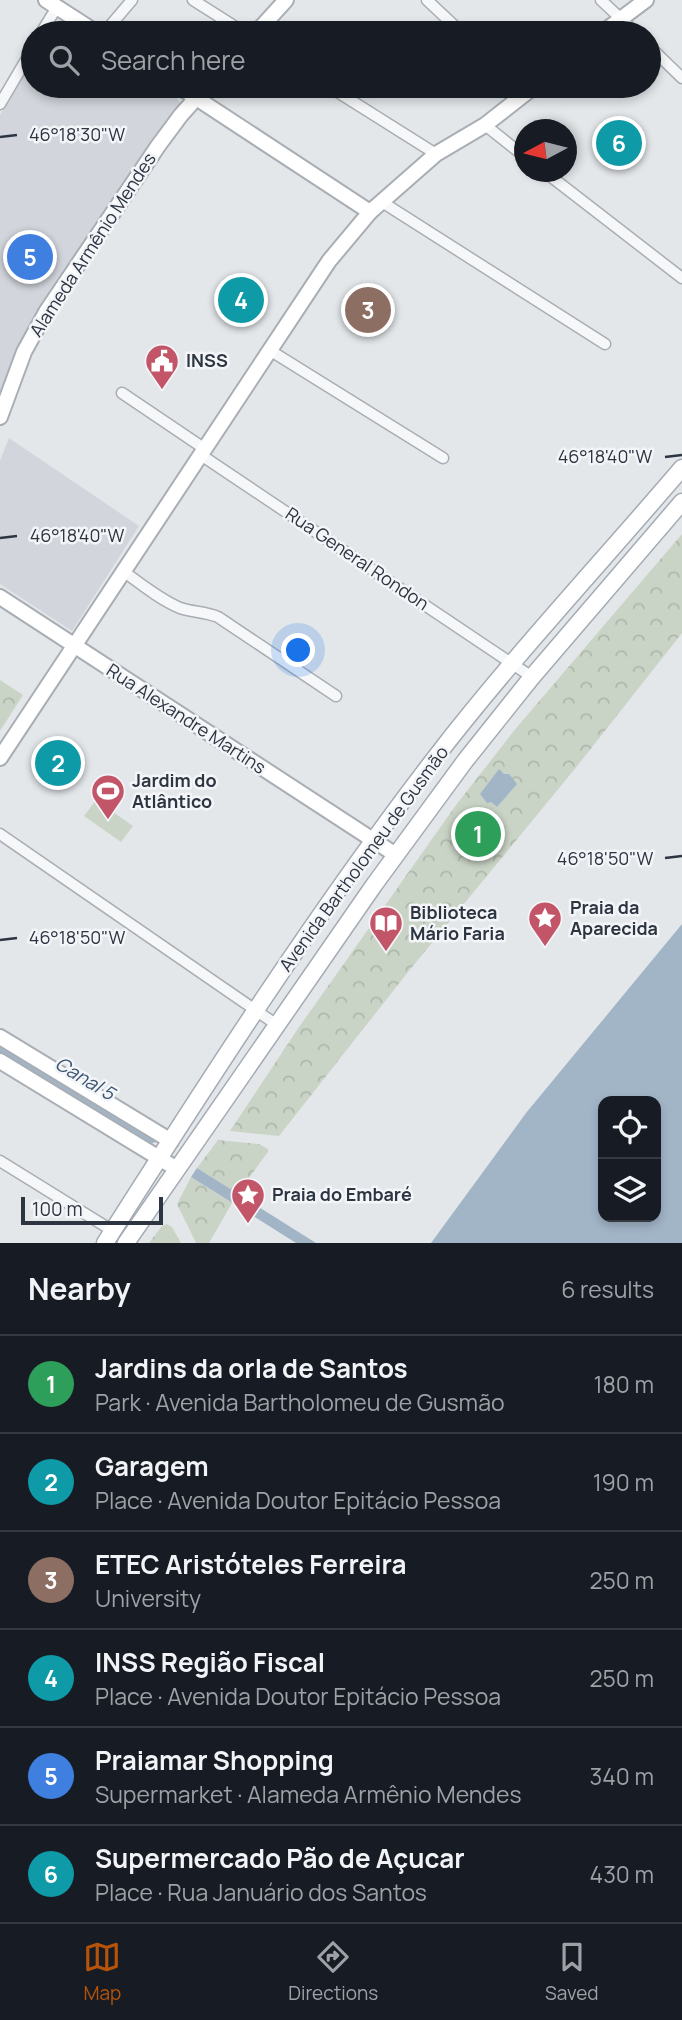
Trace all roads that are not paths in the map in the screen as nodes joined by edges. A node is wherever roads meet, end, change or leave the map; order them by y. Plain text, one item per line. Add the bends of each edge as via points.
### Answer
1 (132, 0) edge
2 (193, 0) edge
3 (286, 0) edge
4 (426, 0) edge
5 (601, 0) edge
6 (646, 0) edge
7 (52, 4) edge
8 (621, 19) junction
9 (46, 21) edge
10 (78, 21) edge
11 (114, 21) edge
12 (226, 21) edge
13 (267, 21) edge
14 (448, 21) edge
15 (618, 21) edge
16 (661, 58) edge
17 (21, 68) edge
18 (682, 78) edge
19 (195, 98) edge
20 (198, 98) edge
21 (347, 98) edge
22 (515, 98) edge
23 (0, 104) edge
24 (485, 125) junction
25 (514, 148) edge
26 (436, 154) junction
27 (558, 182) edge
28 (382, 202) junction
29 (370, 212) junction
30 (682, 278) edge
31 (605, 344) dead end
32 (271, 351) junction
33 (122, 393) dead end
34 (0, 417) edge
35 (203, 452) junction
36 (443, 458) dead end
37 (682, 468) edge
38 (682, 502) edge
39 (123, 571) junction
40 (0, 597) edge
41 (74, 647) junction
42 (513, 662) junction
43 (533, 677) junction
44 (336, 696) dead end
45 (0, 758) edge
46 (0, 834) edge
47 (373, 840) junction
48 (396, 855) junction
49 (256, 1010) junction
50 (277, 1024) junction
51 (0, 1037) edge
52 (0, 1061) edge
53 (171, 1141) junction
54 (161, 1158) junction
55 (0, 1161) edge
56 (177, 1169) junction
57 (109, 1237) edge
58 (126, 1243) edge

1 - 11 street
2 - 12 street
3 - 13 main road
4 - 14 street
5 - 8 street
6 - 8 main road
7 - 9 street
7 - 10 main road
8 - 15 main road
16 - 18 street
17 - 23 street
19 - 34 main road, Alameda Armênio Mendes via 46,312 24,352
20 - 29 main road
21 - 26 street
22 - 24 main road
24 - 25 street
24 - 26 main road
26 - 28 main road
27 - 30 street
28 - 29 main road
28 - 31 street
29 - 32 main road via 323,268
32 - 35 main road
32 - 36 street
33 - 35 street, Rua General Rondon
35 - 39 main road
35 - 42 street, Rua General Rondon
37 - 42 main road, Avenida Bartholomeu de Gusmão
38 - 43 main road, Avenida Bartholomeu de Gusmão
39 - 41 main road
39 - 44 street via 168,602 218,617
40 - 41 main road, Rua Alexandre Martins
41 - 45 main road
41 - 47 main road, Rua Alexandre Martins
42 - 43 street, Rua General Rondon
42 - 47 main road, Avenida Bartholomeu de Gusmão
43 - 48 main road, Avenida Bartholomeu de Gusmão
46 - 49 street
47 - 48 main road, Rua Alexandre Martins
47 - 49 main road, Avenida Bartholomeu de Gusmão
48 - 50 main road, Avenida Bartholomeu de Gusmão
49 - 50 street
49 - 53 main road, Avenida Bartholomeu de Gusmão
50 - 56 main road, Avenida Bartholomeu de Gusmão
51 - 53 main road
52 - 54 main road
53 - 54 main road, Avenida Bartholomeu de Gusmão
54 - 56 main road
54 - 57 main road, Avenida Bartholomeu de Gusmão
55 - 57 street
56 - 58 main road, Avenida Bartholomeu de Gusmão

